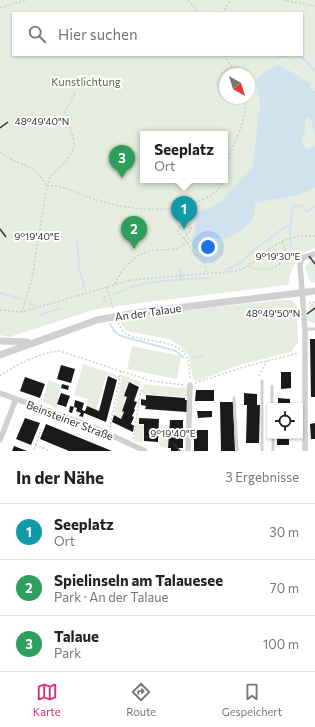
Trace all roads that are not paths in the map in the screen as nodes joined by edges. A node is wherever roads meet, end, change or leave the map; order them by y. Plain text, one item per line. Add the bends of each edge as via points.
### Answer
1 (315, 254) edge
2 (315, 291) edge
3 (302, 292) junction
4 (305, 329) junction
5 (315, 329) edge
6 (0, 341) edge
7 (35, 341) junction
8 (0, 355) edge
9 (262, 381) road end
10 (190, 385) road end
11 (272, 386) dead end
12 (0, 393) edge
13 (234, 398) dead end
14 (16, 399) junction
15 (272, 403) edge
16 (273, 439) edge
17 (0, 440) edge
18 (145, 451) edge
19 (188, 451) edge
20 (237, 451) edge
21 (262, 451) edge
22 (273, 451) edge
23 (305, 451) edge

1 - 3 street via 301,260
2 - 3 street, An der Talaue
3 - 4 street
3 - 7 street, An der Talaue via 135,312 97,320
4 - 5 lane
4 - 23 street
6 - 7 street
7 - 8 street, An der Talaue
9 - 21 lane
10 - 19 street
11 - 15 lane
12 - 14 street, Beinsteiner Straße
13 - 20 lane
14 - 17 street, Beinsteiner Straße
14 - 18 street, Beinsteiner Straße via 109,434
16 - 22 lane

